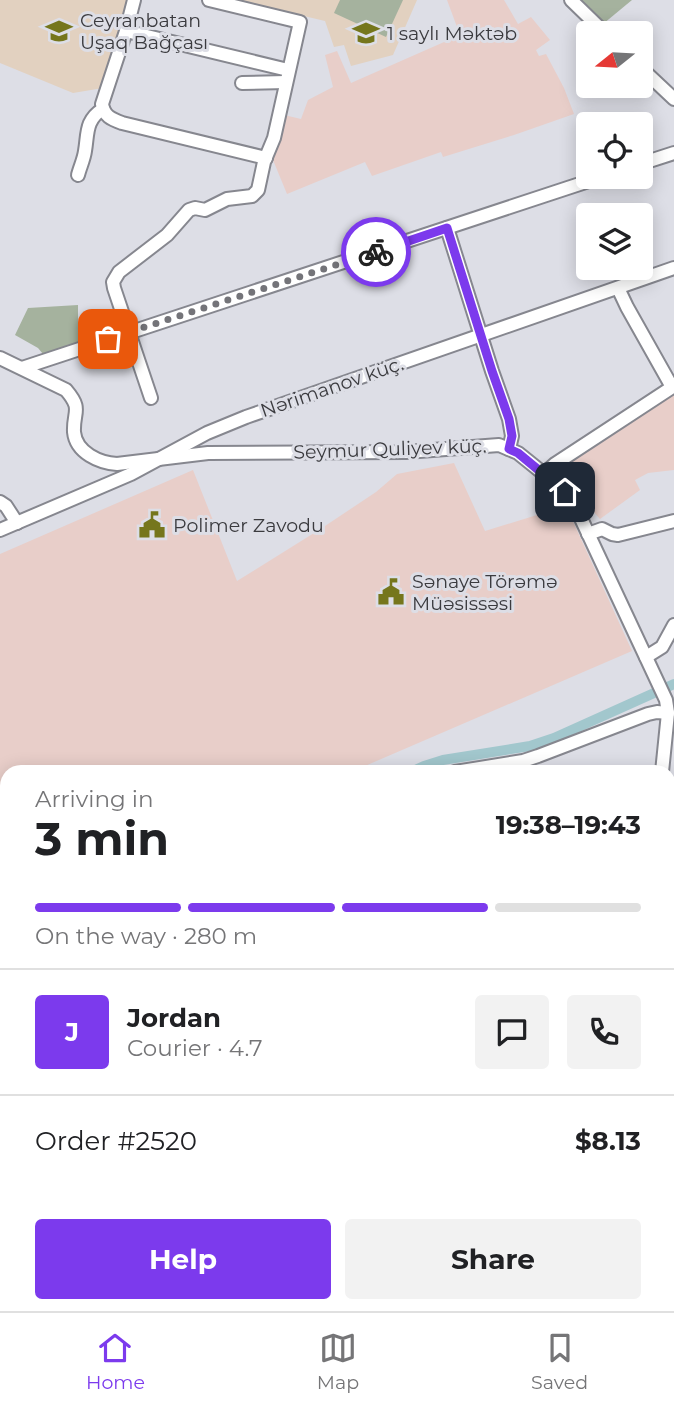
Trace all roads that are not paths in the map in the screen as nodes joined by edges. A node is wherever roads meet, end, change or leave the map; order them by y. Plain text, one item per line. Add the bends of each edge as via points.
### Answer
1 (134, 0) edge
2 (209, 0) edge
3 (571, 0) edge
4 (592, 21) edge
5 (126, 31) junction
6 (287, 76) junction
7 (653, 79) edge
8 (242, 83) dead end
9 (674, 99) edge
10 (103, 109) junction
11 (674, 153) edge
12 (266, 158) junction
13 (653, 160) edge
14 (78, 174) dead end
15 (576, 185) edge
16 (447, 228) junction
17 (674, 268) edge
18 (618, 288) junction
19 (130, 332) junction
20 (482, 336) junction
21 (0, 358) edge
22 (22, 368) junction
23 (673, 386) edge
24 (151, 398) dead end
25 (509, 449) junction
26 (161, 458) junction
27 (544, 474) junction
28 (0, 502) edge
29 (674, 521) edge
30 (17, 523) junction
31 (0, 530) edge
32 (589, 534) junction
33 (674, 625) edge
34 (646, 657) junction
35 (667, 706) junction
36 (498, 765) edge
37 (663, 765) edge

1 - 5 street
2 - 6 street via 300,22
3 - 4 street
5 - 6 street
5 - 10 street
6 - 8 street
6 - 12 street
7 - 9 street
10 - 12 street via 122,123
10 - 14 street via 91,121
11 - 13 street
12 - 19 street via 256,194 227,199 205,210 189,210 167,235 114,278
15 - 16 street
16 - 19 street
16 - 20 street
17 - 18 street, Nərimanov küç.
18 - 20 street, Nərimanov küç.
18 - 23 street
19 - 22 street
19 - 24 street
20 - 25 street via 511,429
20 - 26 street, Nərimanov küç. via 246,417
21 - 22 street
22 - 26 street, Seymur Quliyev küç. via 66,390 74,399 76,440 94,458 117,464
23 - 27 street
25 - 26 street, Seymur Quliyev küç. via 208,453
25 - 27 street, Seymur Quliyev küç.
26 - 30 street, Nərimanov küç.
27 - 32 street, Seymur Quliyev küç. via 571,499
28 - 30 street
29 - 32 street via 618,535 602,530
30 - 31 street, Nərimanov küç.
32 - 34 street, Seymur Quliyev küç.
33 - 34 street via 662,648
34 - 35 street, Seymur Quliyev küç.
35 - 36 street via 538,756
35 - 37 street

